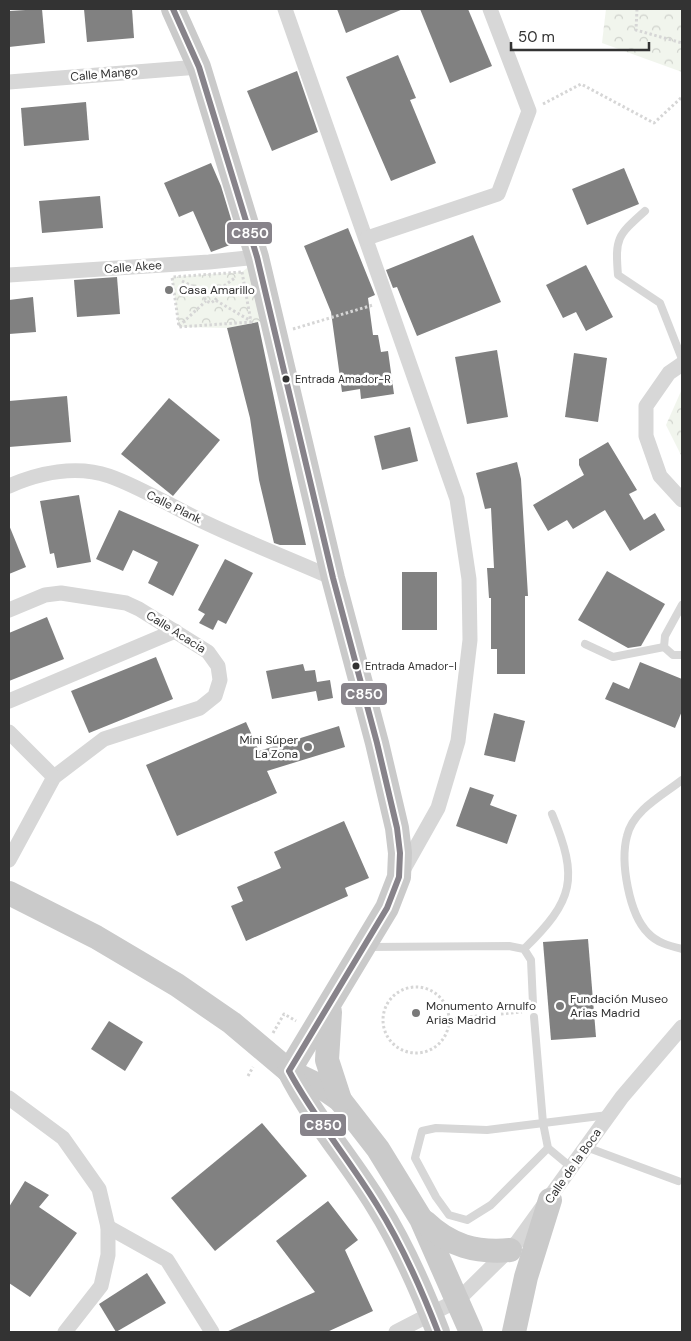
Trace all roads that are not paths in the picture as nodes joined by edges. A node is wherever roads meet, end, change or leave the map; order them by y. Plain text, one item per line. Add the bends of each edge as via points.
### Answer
1 (173, 9) edge
2 (285, 9) edge
3 (490, 9) edge
4 (199, 66) junction
5 (9, 82) edge
6 (646, 211) dead end
7 (367, 238) junction
8 (250, 264) junction
9 (9, 275) edge
10 (682, 359) edge
11 (682, 364) edge
12 (9, 486) edge
13 (682, 500) edge
14 (333, 578) junction
15 (682, 606) edge
16 (9, 610) edge
17 (175, 631) junction
18 (585, 644) dead end
19 (664, 647) junction
20 (682, 656) edge
21 (9, 701) edge
22 (9, 732) edge
23 (54, 777) junction
24 (682, 780) edge
25 (552, 814) dead end
26 (9, 860) edge
27 (399, 877) junction
28 (9, 893) edge
29 (364, 947) junction
30 (524, 949) junction
31 (682, 949) edge
32 (332, 1000) junction
33 (533, 1004) dead end
34 (534, 1017) dead end
35 (682, 1027) edge
36 (289, 1071) junction
37 (9, 1098) edge
38 (340, 1100) junction
39 (608, 1115) junction
40 (543, 1123) junction
41 (586, 1147) junction
42 (548, 1148) junction
43 (572, 1168) junction
44 (678, 1181) dead end
45 (550, 1200) junction
46 (422, 1219) junction
47 (108, 1227) junction
48 (510, 1250) junction
49 (458, 1300) junction
50 (435, 1323) edge
51 (65, 1332) edge
52 (212, 1332) edge
53 (396, 1332) edge
54 (471, 1332) edge
55 (514, 1332) edge

1 - 4 main road
2 - 7 street
3 - 7 street via 529,111 498,194
4 - 5 street, Calle Mango
4 - 8 main road
6 - 10 lane via 616,246 618,275 660,303
7 - 27 street via 457,499 469,579 470,640 458,741 438,808
8 - 9 street, Calle Akee via 209,262
8 - 14 main road
11 - 13 street via 669,373 646,406 646,436 660,476
12 - 14 street, Calle Plank via 54,472 108,475 217,528
14 - 27 main road via 397,828
15 - 19 lane via 665,636
16 - 17 street, Calle Acacia via 61,593 126,603
17 - 21 street
17 - 23 street, Calle Acacia via 208,652 218,666 220,680 215,696 200,708 104,739
18 - 19 lane via 613,657
19 - 20 lane via 673,655
22 - 23 street
23 - 26 street
24 - 31 lane via 642,810 627,835 625,873 632,908 648,933 665,945
25 - 30 lane via 564,843 569,870 566,897 549,924
27 - 29 main road via 387,908
28 - 36 main road via 96,937 177,985 232,1023
29 - 30 lane via 509,946
29 - 32 main road
30 - 33 lane via 531,960
32 - 36 main road
32 - 38 main road via 326,1054
34 - 40 lane
35 - 39 street, Calle de la Boca
36 - 38 main road
36 - 50 main road via 303,1099 377,1205 413,1272
37 - 47 street via 63,1138 99,1189
38 - 46 main road via 378,1149
39 - 40 lane
39 - 41 street, Calle de la Boca
40 - 42 lane
40 - 42 lane via 487,1130 436,1128 422,1131 415,1158 450,1216 467,1220 491,1205
41 - 43 street, Calle de la Boca
41 - 44 lane
42 - 43 lane
43 - 45 street, Calle de la Boca
45 - 48 street, Calle de la Boca
45 - 55 main road via 526,1277
46 - 48 main road via 443,1237 461,1246 488,1252
46 - 49 main road
47 - 51 street via 108,1255 101,1286
47 - 52 street via 167,1260
48 - 49 street, Calle de la Boca
49 - 50 street, Calle de la Boca
49 - 54 main road
50 - 53 street, Calle de la Boca

